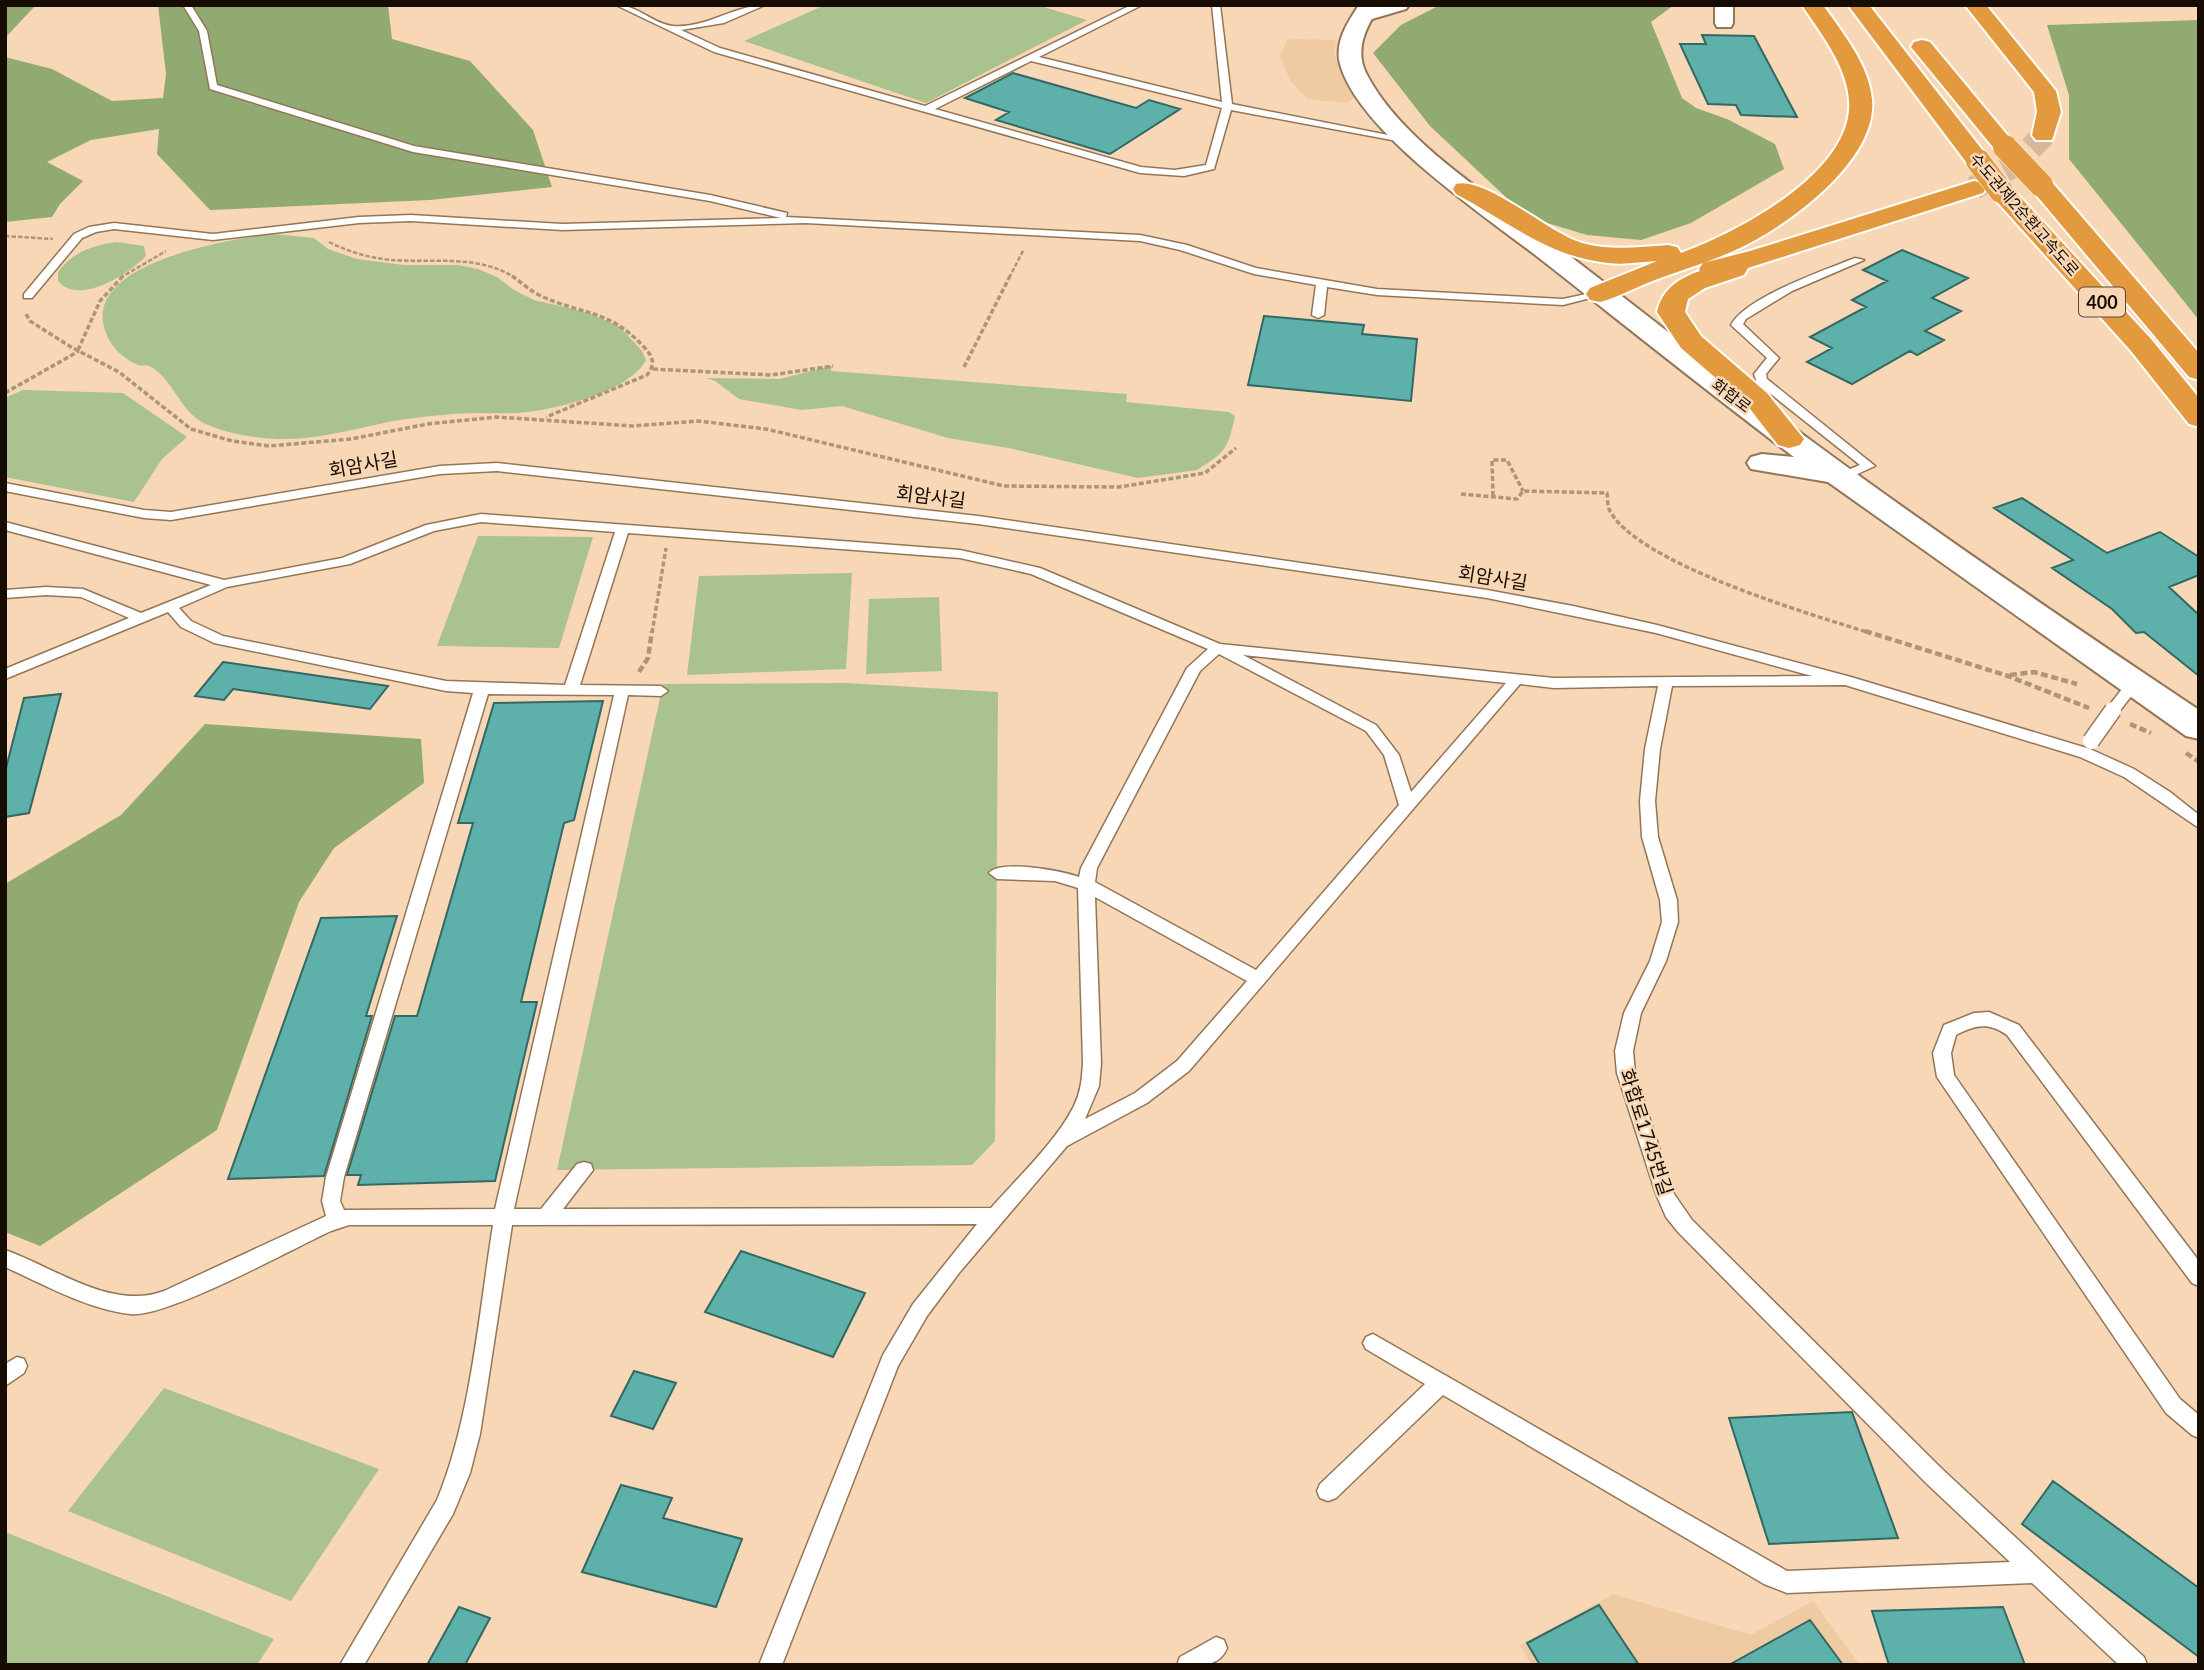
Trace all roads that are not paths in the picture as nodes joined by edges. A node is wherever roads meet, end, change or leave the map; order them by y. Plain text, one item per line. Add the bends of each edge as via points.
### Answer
1 (187, 5) edge
2 (620, 5) edge
3 (651, 5) edge
4 (761, 5) edge
5 (1216, 5) edge
6 (1812, 5) edge
7 (1858, 5) edge
8 (1975, 5) edge
9 (1136, 6) edge
10 (1379, 8) edge
11 (637, 14) junction
12 (669, 29) junction
13 (1909, 32) dead end
14 (1030, 58) junction
15 (1227, 106) junction
16 (925, 110) junction
17 (2043, 135) tunnel mouth
18 (1408, 140) junction
19 (1465, 189) junction
20 (1988, 189) junction
21 (806, 220) junction
22 (1732, 242) junction
23 (1759, 257) junction
24 (1859, 260) dead end
25 (1322, 283) junction
26 (1600, 294) junction
27 (28, 296) road end
28 (1318, 315) dead end
29 (2199, 371) edge
30 (1755, 413) junction
31 (2199, 418) edge
32 (1789, 439) junction
33 (1842, 477) junction
34 (5, 486) edge
35 (5, 526) edge
36 (623, 529) junction
37 (224, 584) junction
38 (5, 594) edge
39 (170, 606) junction
40 (141, 618) junction
41 (1218, 648) junction
42 (5, 674) edge
43 (1517, 679) junction
44 (1666, 681) junction
45 (1846, 681) junction
46 (2134, 683) junction
47 (482, 689) junction
48 (571, 690) junction
49 (622, 690) junction
50 (661, 691) dead end
51 (2199, 727) edge
52 (2088, 747) junction
53 (1407, 806) junction
54 (2199, 823) edge
55 (998, 873) dead end
56 (1086, 885) junction
57 (1258, 979) junction
58 (1058, 1142) junction
59 (584, 1170) dead end
60 (995, 1216) junction
61 (503, 1217) junction
62 (545, 1217) junction
63 (338, 1219) junction
64 (5, 1258) edge
65 (2199, 1277) edge
66 (1373, 1343) dead end
67 (1441, 1383) junction
68 (2199, 1428) edge
69 (1328, 1491) dead end
70 (2036, 1572) junction
71 (1216, 1648) dead end
72 (351, 1665) edge
73 (770, 1665) edge
74 (1188, 1665) edge
75 (2136, 1665) edge

1 - 21 lane via 203,31 213,87 413,149 710,198
2 - 11 lane
3 - 11 lane
4 - 12 lane via 721,21
5 - 15 lane
6 - 22 highway via 1844,54 1861,96 1855,130 1819,182 1761,227
7 - 20 highway, 수도권제2순환고속도로 / 400, bridge via 1978,160
8 - 17 highway via 2045,91 2049,112
9 - 14 lane
10 - 18 main road, 화합로 via 1349,43 1348,53 1354,73 1379,110
11 - 12 lane
12 - 16 lane via 717,50
13 - 29 highway, 수도권제2순환고속도로 / 400, bridge
14 - 15 lane
14 - 16 lane
15 - 16 lane via 1209,167 1186,173 1140,170
15 - 18 lane
18 - 19 main road, 화합로
19 - 22 highway via 1553,240 1589,253 1659,254
19 - 26 main road, 화합로
20 - 23 highway
20 - 31 highway, 수도권제2순환고속도로 / 400 via 2141,345
21 - 25 lane via 1161,241 1254,271
21 - 27 lane via 562,227 426,218 359,220 201,237 114,226 93,229 74,240
22 - 26 highway
23 - 26 highway
23 - 32 highway via 1691,285 1674,298 1671,312 1692,342 1757,399
24 - 33 lane via 1788,289 1741,317 1737,325 1773,358 1760,374 1761,380 1869,466
25 - 26 lane via 1404,294 1563,302
25 - 28 lane
26 - 30 main road, 화합로
30 - 32 main road, 화합로
30 - 33 main road via 1774,441 1762,463
32 - 33 main road, 화합로
33 - 46 main road, 화합로
34 - 45 lane, 회암사길 via 172,516 468,466 510,468 978,520 1487,594 1657,629
35 - 37 lane
36 - 37 lane via 465,520 345,561
36 - 41 lane via 990,560 1035,571
36 - 48 lane
37 - 39 lane
38 - 40 lane via 83,593
39 - 40 lane
39 - 47 lane via 186,624 219,640 446,686
40 - 42 lane
41 - 43 lane
41 - 53 lane via 1371,728 1396,761
41 - 56 lane via 1194,668 1089,868
43 - 44 lane
43 - 53 lane
44 - 45 lane
44 - 70 lane, 화합로1745번길 via 1647,779 1648,820 1671,919 1663,952 1629,1018 1623,1057 1665,1194 1685,1226
45 - 52 lane
46 - 51 main road, 화합로
46 - 52 lane, bridge via 2107,711
47 - 48 lane
47 - 63 lane via 335,1177 331,1201
48 - 49 lane
49 - 50 lane
49 - 61 lane
52 - 54 lane
53 - 57 lane
55 - 56 lane via 1046,874
56 - 57 lane
56 - 58 lane via 1090,1086 1082,1108
57 - 58 lane via 1183,1066 1141,1098
58 - 60 lane
59 - 62 lane
60 - 62 lane
60 - 73 lane via 920,1310 890,1362
61 - 62 lane
61 - 63 lane
61 - 72 lane via 470,1434 459,1473 445,1507
63 - 64 lane via 146,1306 107,1300
65 - 68 lane via 2013,1030 1992,1018 1981,1018 1950,1030 1942,1046 1946,1077 2173,1406
66 - 67 lane
67 - 69 lane
67 - 70 lane via 1787,1582
70 - 75 lane, 화합로1745번길
71 - 74 lane

